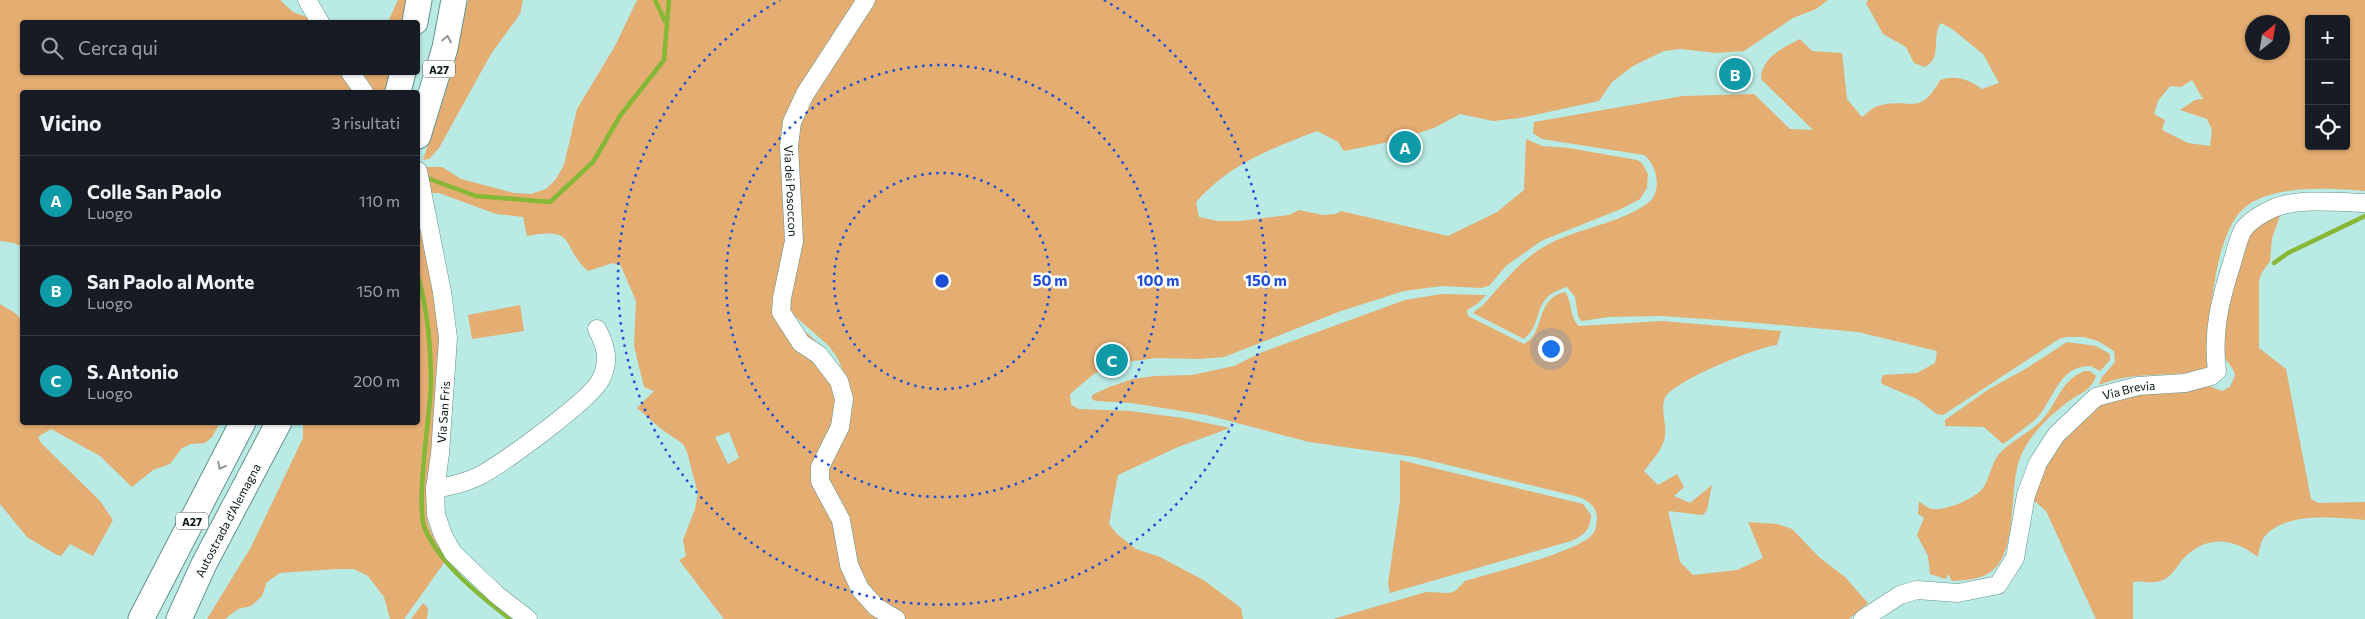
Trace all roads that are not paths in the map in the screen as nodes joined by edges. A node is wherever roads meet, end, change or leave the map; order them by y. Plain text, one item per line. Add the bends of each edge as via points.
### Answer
1 (308, 0) edge
2 (419, 0) edge
3 (454, 0) edge
4 (866, 0) edge
5 (319, 20) edge
6 (415, 20) edge
7 (352, 75) edge
8 (402, 75) edge
9 (363, 90) edge
10 (398, 90) edge
11 (420, 129) edge
12 (420, 181) edge
13 (2365, 203) edge
14 (597, 329) dead end
15 (241, 425) edge
16 (277, 425) edge
17 (435, 489) junction
18 (141, 619) edge
19 (179, 619) edge
20 (528, 619) edge
21 (896, 619) edge
22 (1863, 619) edge

1 - 5 street
2 - 6 highway
11 -> 3 highway, A27 via 445,48
4 - 21 street, Via dei Posoccon via 805,94 792,122 789,146 794,241 781,312 801,343 819,355 839,381 844,399 840,427 820,467 820,481 841,520 848,558 860,589 876,607
7 - 9 street
8 - 10 highway
12 - 17 street, Via San Fris via 448,338
13 - 22 street, Via Brevia via 2288,204 2274,208 2244,229 2217,312 2214,352 2217,371 2185,384 2138,386 2096,396 2063,429 2038,463 2026,495 2015,558 1998,585 1958,593 1917,590 1900,596
14 - 17 street via 605,346 606,364 600,381 581,402 479,476 458,485
15 -> 18 highway, A27
16 - 19 highway, Autostrada d'Alemagna / A27 via 204,564
17 - 20 street, Via San Fris via 436,515 453,553

